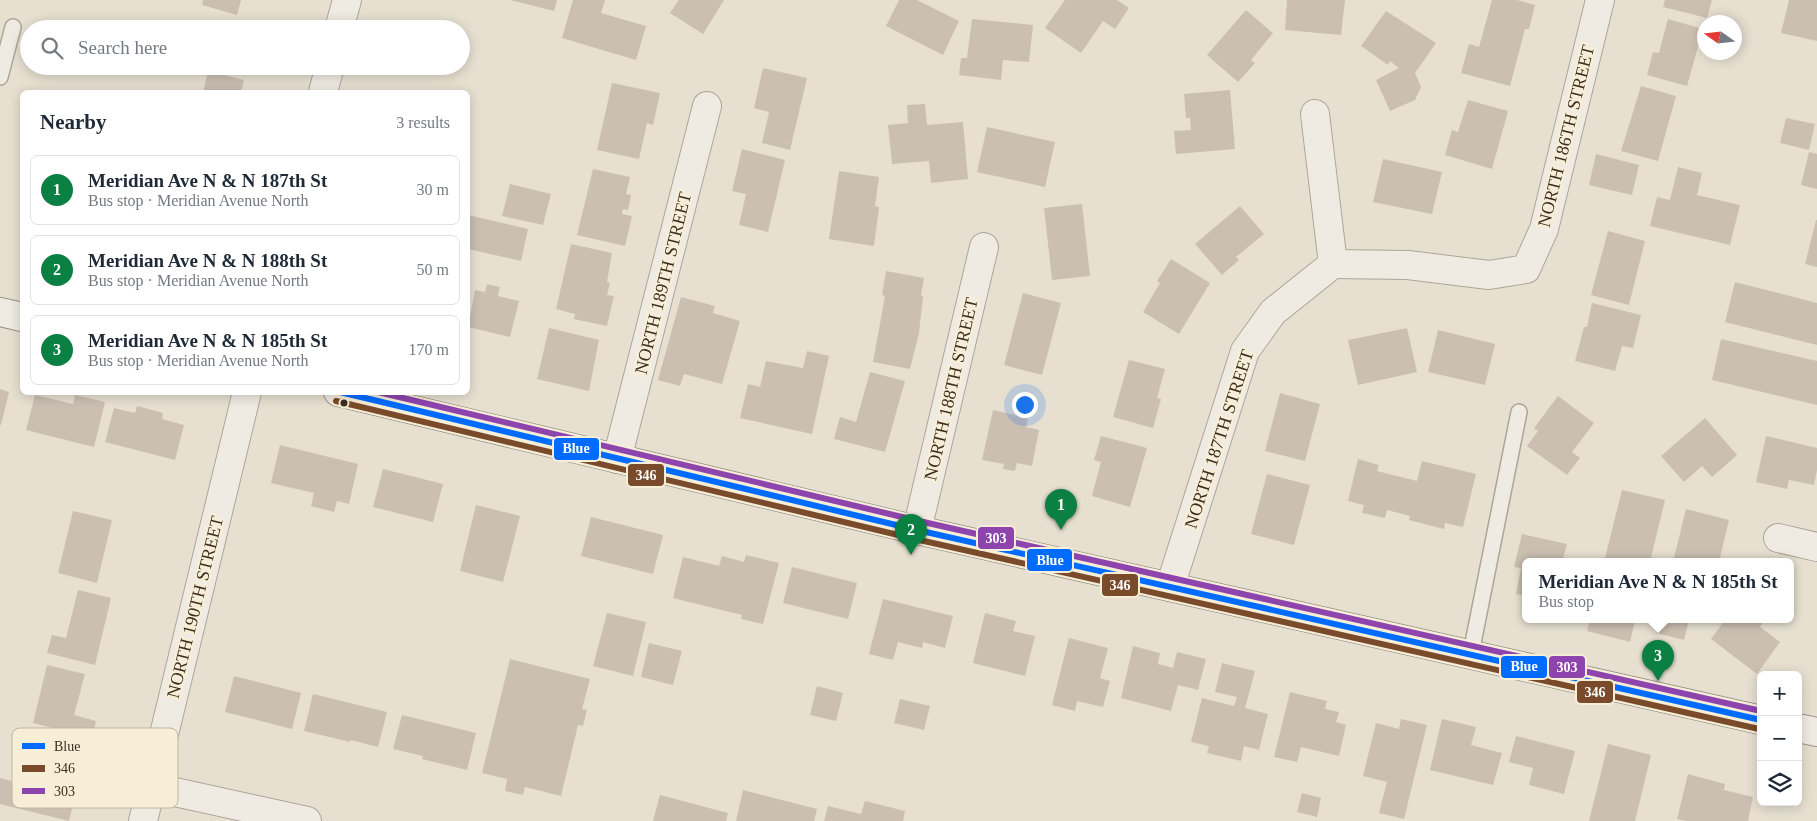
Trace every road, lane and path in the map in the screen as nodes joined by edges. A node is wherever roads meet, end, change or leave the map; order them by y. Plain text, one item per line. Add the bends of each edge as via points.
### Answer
1 (347, 0) edge
2 (1600, 0) edge
3 (341, 20) edge
4 (13, 27) dead end
5 (328, 75) edge
6 (0, 77) edge
7 (324, 90) edge
8 (707, 106) dead end
9 (1315, 114) dead end
10 (984, 247) dead end
11 (1333, 264) junction
12 (0, 312) edge
13 (20, 317) edge
14 (246, 395) edge
15 (351, 395) edge
16 (1519, 412) dead end
17 (618, 459) junction
18 (917, 530) junction
19 (1778, 538) dead end
20 (1817, 546) edge
21 (1170, 587) junction
22 (1471, 654) junction
23 (1757, 719) edge
24 (166, 728) edge
25 (1802, 729) edge
26 (1817, 732) edge
27 (178, 793) edge
28 (146, 808) edge
29 (143, 821) edge
30 (308, 821) edge

1 - 3 street
2 - 11 street, NORTH 186TH STREET via 1544,229 1526,269 1489,275 1408,265
4 - 6 lane
5 - 7 street
8 - 17 street, NORTH 189TH STREET
9 - 11 street
10 - 18 street, NORTH 188TH STREET
11 - 21 street, NORTH 187TH STREET via 1274,312 1245,351
12 - 13 street
14 - 24 street, NORTH 190TH STREET
15 - 17 street
16 - 22 lane
17 - 18 street
18 - 21 street
19 - 20 street
21 - 22 street
22 - 23 street
25 - 26 street
27 - 30 street
28 - 29 street, NORTH 190TH STREET

